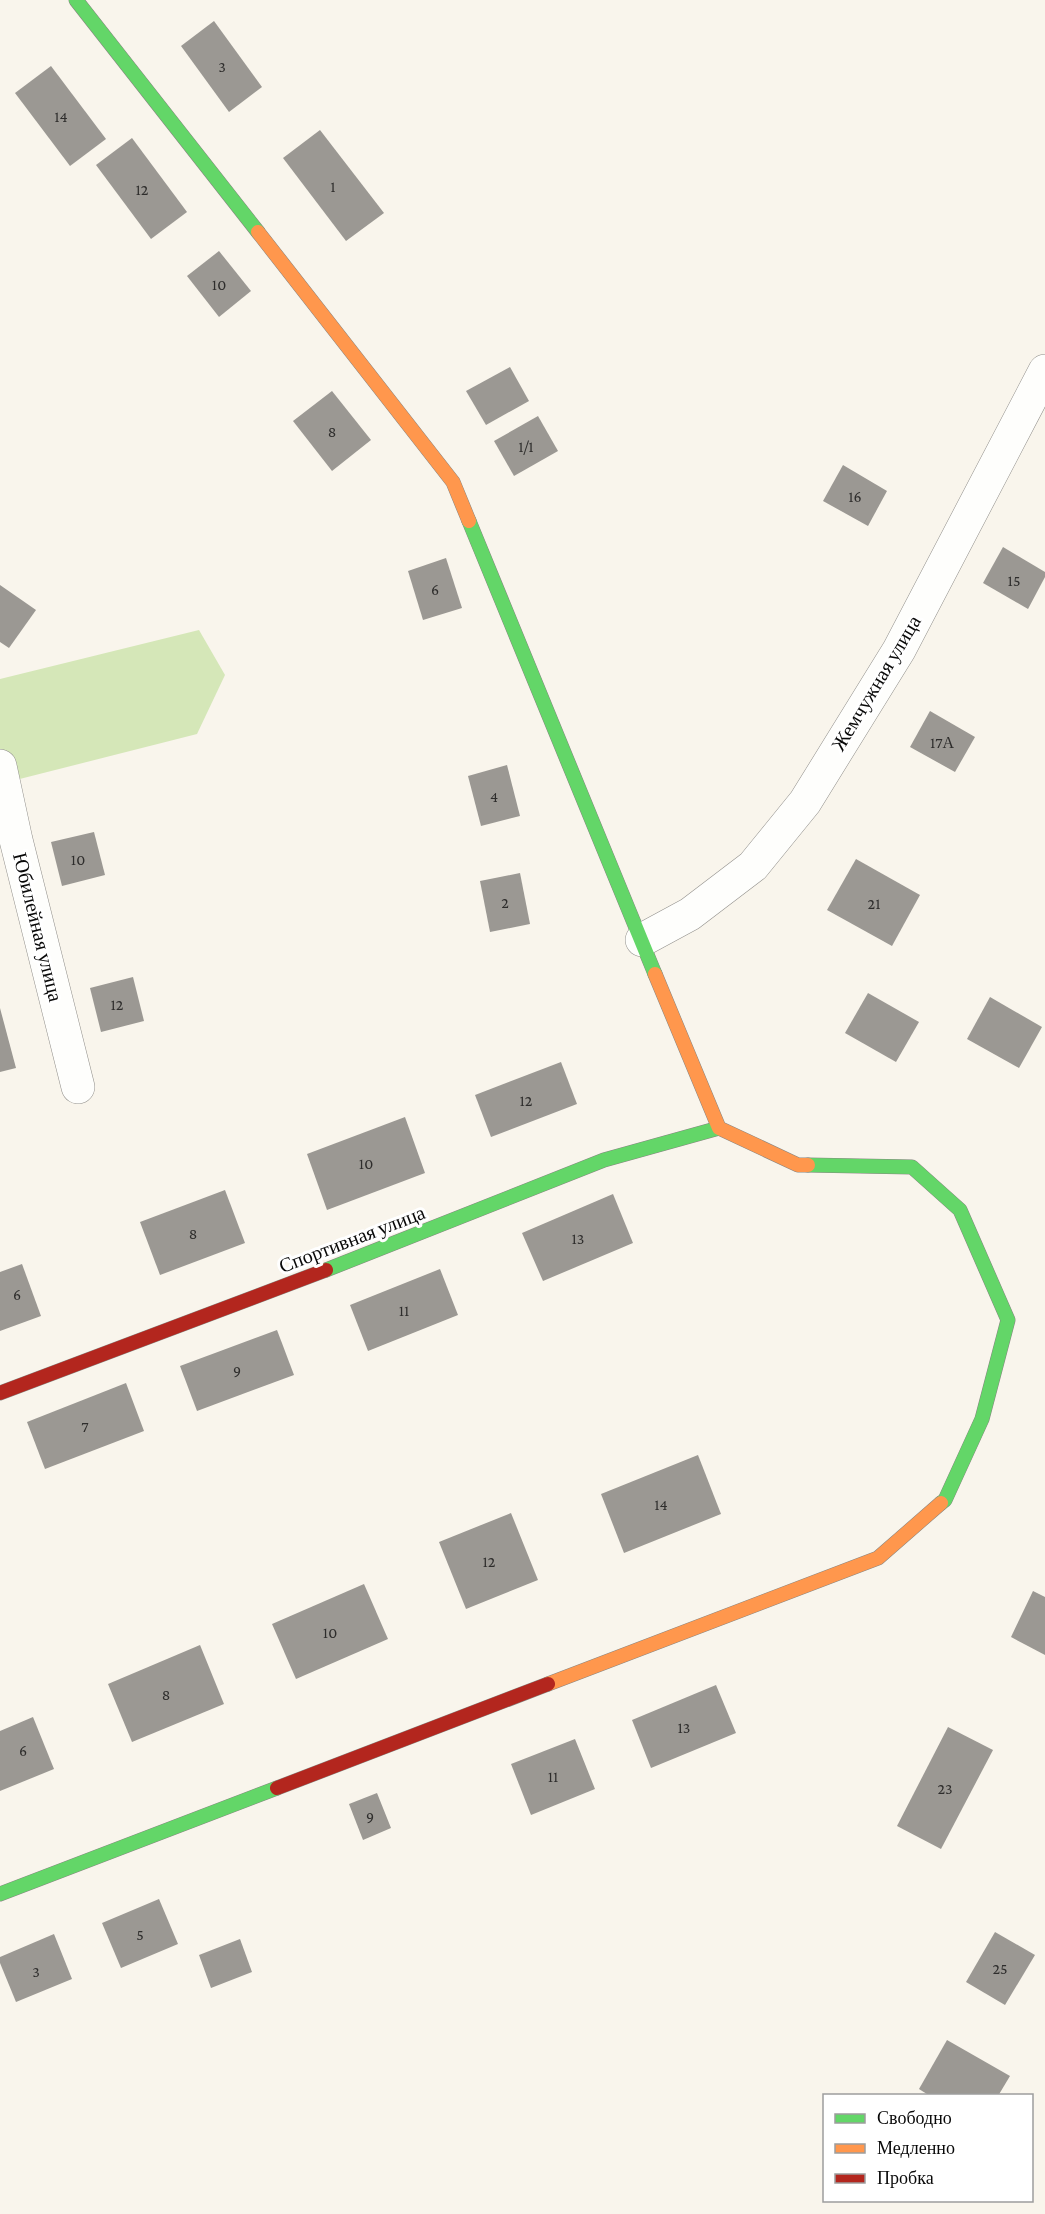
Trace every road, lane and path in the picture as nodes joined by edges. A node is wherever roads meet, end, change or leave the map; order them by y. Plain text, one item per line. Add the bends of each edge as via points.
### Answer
1 (76, 0) edge
2 (1045, 371) edge
3 (0, 766) edge
4 (642, 940) junction
5 (78, 1087) dead end
6 (720, 1128) junction
7 (0, 1393) edge
8 (0, 1894) edge

1 - 4 street via 453,482
2 - 4 street, Жемчужная улица via 899,650 805,802 753,866 690,914
3 - 5 street, Юбилейная улица
4 - 6 street
6 - 7 street, Спортивная улица via 604,1160
6 - 8 street via 798,1165 912,1167 960,1210 1008,1320 982,1419 945,1500 878,1558

